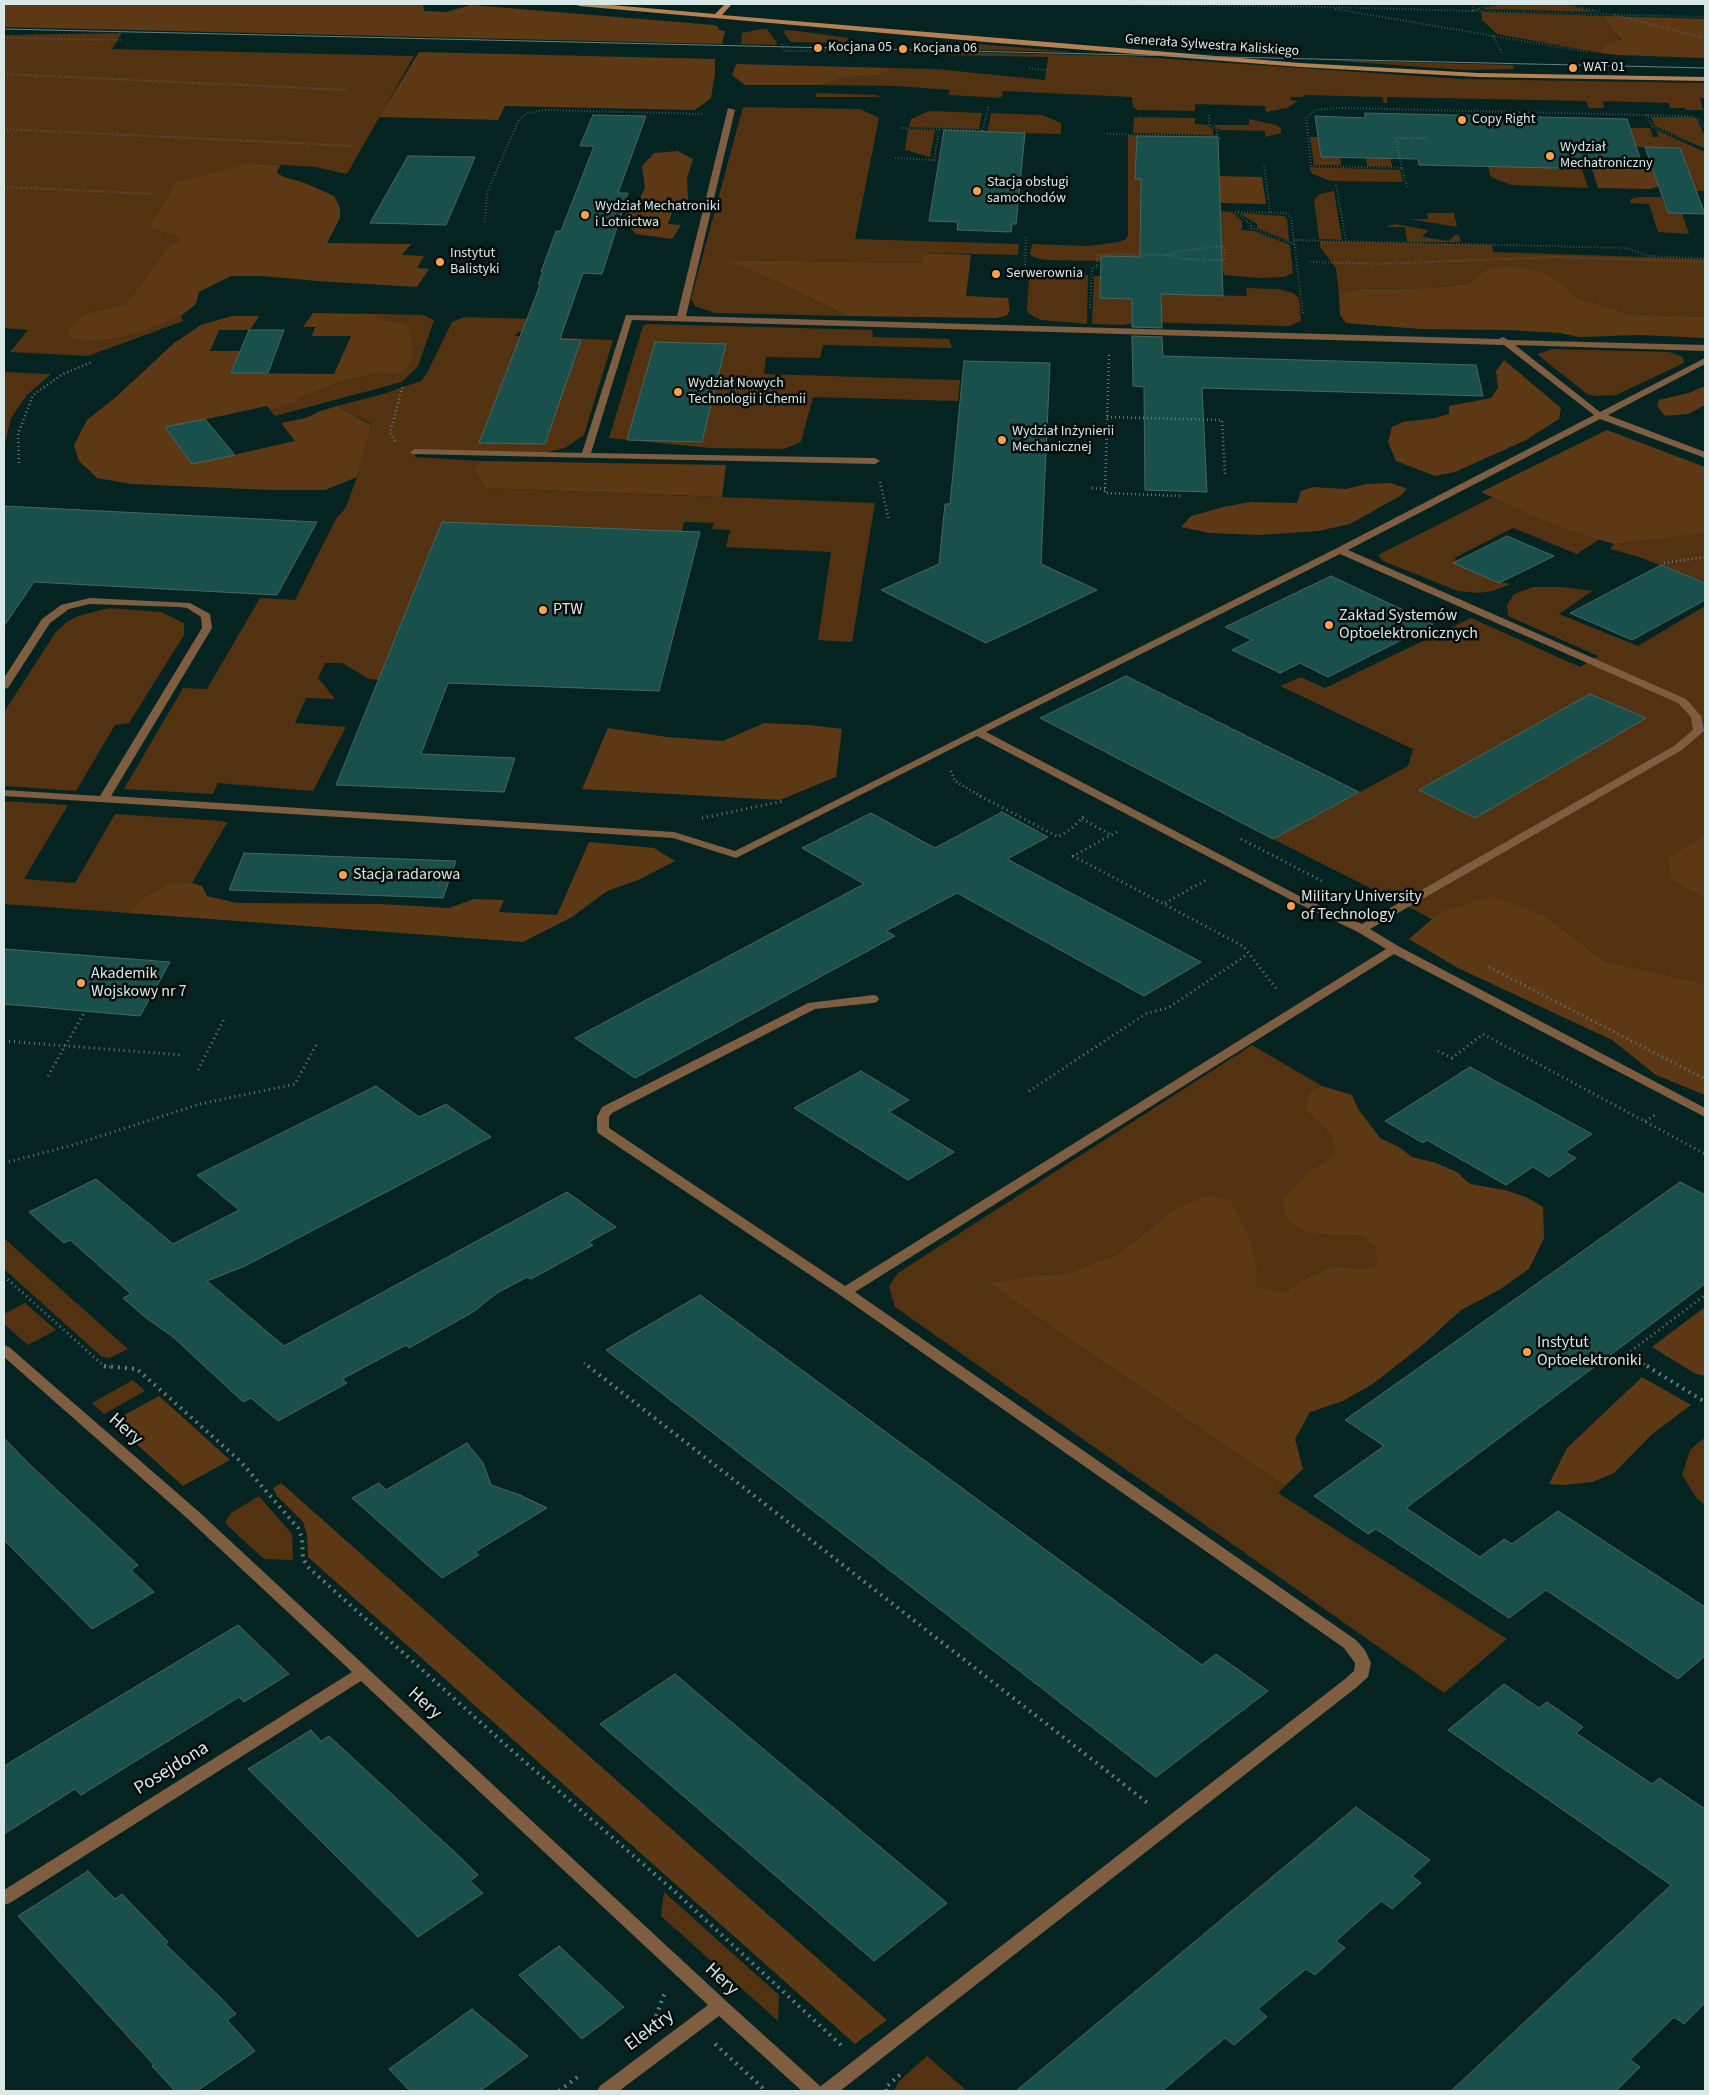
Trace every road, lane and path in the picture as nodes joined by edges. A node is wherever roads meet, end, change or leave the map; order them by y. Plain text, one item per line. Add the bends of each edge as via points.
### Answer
1 (579, 4) edge
2 (729, 4) edge
3 (1098, 4) edge
4 (1472, 4) edge
5 (1499, 4) edge
6 (1569, 4) edge
7 (1322, 7) junction
8 (1473, 10) junction
9 (1607, 14) junction
10 (718, 15) junction
11 (1705, 17) edge
12 (4, 38) edge
13 (1705, 38) edge
14 (122, 40) dead end
15 (1595, 53) dead end
16 (4, 74) edge
17 (1705, 79) edge
18 (348, 90) dead end
19 (988, 107) dead end
20 (730, 112) joint
21 (1209, 115) dead end
22 (1647, 115) junction
23 (4, 128) edge
24 (900, 128) dead end
25 (939, 129) junction
26 (1705, 130) edge
27 (1107, 134) dead end
28 (1217, 136) junction
29 (1427, 138) dead end
30 (1221, 139) dead end
31 (354, 146) dead end
32 (1705, 148) edge
33 (895, 158) dead end
34 (1264, 164) dead end
35 (1402, 168) junction
36 (4, 186) edge
37 (1336, 186) dead end
38 (1407, 187) dead end
39 (156, 194) dead end
40 (1270, 213) junction
41 (484, 222) dead end
42 (1026, 237) dead end
43 (1294, 240) junction
44 (1346, 241) junction
45 (1167, 255) junction
46 (1705, 258) edge
47 (1310, 262) dead end
48 (1705, 262) edge
49 (1025, 265) dead end
50 (681, 319) junction
51 (1090, 329) junction
52 (1110, 329) junction
53 (1503, 340) junction
54 (1705, 348) edge
55 (1705, 361) edge
56 (92, 362) dead end
57 (403, 385) dead end
58 (1599, 415) junction
59 (1107, 417) junction
60 (415, 452) joint
61 (1705, 455) edge
62 (586, 456) junction
63 (875, 461) joint
64 (19, 464) dead end
65 (1225, 475) dead end
66 (1092, 488) dead end
67 (1105, 488) junction
68 (1183, 496) dead end
69 (889, 520) dead end
70 (1340, 550) junction
71 (1705, 557) edge
72 (1664, 563) dead end
73 (4, 686) edge
74 (978, 732) junction
75 (949, 767) dead end
76 (4, 792) edge
77 (104, 799) junction
78 (787, 800) dead end
79 (1085, 814) dead end
80 (696, 819) dead end
81 (1082, 820) junction
82 (1118, 832) dead end
83 (1111, 835) junction
84 (1209, 879) dead end
85 (1165, 904) junction
86 (1362, 929) junction
87 (1394, 949) junction
88 (1248, 954) junction
89 (873, 999) dead end
90 (85, 1011) dead end
91 (1295, 1011) junction
92 (225, 1017) dead end
93 (4, 1041) edge
94 (65, 1046) junction
95 (316, 1046) dead end
96 (1438, 1051) dead end
97 (181, 1055) dead end
98 (198, 1070) dead end
99 (48, 1076) dead end
100 (1029, 1091) dead end
101 (1705, 1113) edge
102 (1705, 1154) edge
103 (4, 1162) edge
104 (4, 1276) edge
105 (845, 1292) junction
106 (1705, 1295) edge
107 (4, 1350) edge
108 (584, 1363) dead end
109 (1705, 1402) edge
110 (361, 1674) junction
111 (1172, 1822) junction
112 (4, 1898) edge
113 (720, 2006) junction
114 (861, 2065) junction
115 (909, 2066) dead end
116 (886, 2090) edge
117 (606, 2091) edge
118 (814, 2091) edge
119 (827, 2091) edge

1 - 10 street, Generała Sylwestra Kaliskiego
2 - 10 street
3 - 7 path
4 - 8 path
5 - 8 path
6 - 9 path
7 - 8 path
7 - 15 path
8 - 9 path
9 - 11 path
9 - 13 path
10 - 17 street, Generała Sylwestra Kaliskiego via 1300,65 1478,75
12 - 14 path
16 - 18 path
19 - 25 path via 983,131
20 - 41 path via 544,110 528,113 519,119 487,193
20 - 50 street
21 - 28 path via 1209,125 1216,130
22 - 26 path via 1693,117 1701,120
22 - 32 path via 1653,127
22 - 35 path via 1340,108 1316,110 1306,118 1311,166
23 - 31 path
24 - 25 path
25 - 33 path via 934,160
27 - 28 path
28 - 30 path
29 - 35 path via 1396,138
34 - 40 path
35 - 38 path
36 - 39 path
37 - 44 path
40 - 43 path via 1284,213 1290,217
40 - 43 path via 1234,212 1252,224 1251,228 1294,245
42 - 49 path
43 - 44 path
44 - 46 path via 1626,248 1648,256
45 - 45 path via 1224,246 1225,260 1182,259
45 - 51 path via 1098,254 1097,267 1092,267
47 - 48 path via 1377,264 1556,258
50 - 51 street
50 - 62 street via 630,317
51 - 52 street
52 - 53 street
52 - 59 path
53 - 54 street
53 - 58 street
55 - 58 street
56 - 64 path via 64,374 33,395 18,434
57 - 60 path via 390,433 396,442
58 - 61 street
58 - 70 street
59 - 65 path via 1222,420
59 - 67 path
60 - 62 street
62 - 63 street
63 - 69 path
66 - 67 path
67 - 68 path via 1105,494
70 - 74 street
70 - 86 street via 1682,701 1696,716 1699,731 1678,748
71 - 72 path
73 - 77 street via 46,621 65,607 90,601 179,604 190,606 206,616 207,628
74 - 77 street via 736,855 674,835
74 - 86 street via 1301,901
75 - 81 path via 963,787 1058,837
76 - 77 street
78 - 80 path
79 - 81 path
81 - 83 path
82 - 83 path
83 - 85 path via 1073,856
84 - 85 path
85 - 88 path via 1243,946
86 - 87 street
87 - 91 street
87 - 101 street
88 - 91 path
88 - 100 path via 1168,1008 1148,1013
89 - 105 street via 812,1006 607,1110 603,1117 603,1130
90 - 94 path
91 - 105 street
92 - 98 path
93 - 94 path
94 - 97 path
94 - 99 path
95 - 103 path via 294,1084 200,1104
96 - 102 path via 1452,1058 1483,1034
104 - 114 path via 105,1366 137,1369 244,1464 298,1528 303,1559 309,1568 673,1890
105 - 111 street via 1359,1654 1363,1663 1362,1673 1351,1683
106 - 109 path via 1627,1354
107 - 110 street, Hery via 193,1516
108 - 111 path
110 - 112 street, Posejdona
110 - 113 street, Hery
111 - 114 street
113 - 117 street, Elektry
113 - 118 street, Hery
114 - 116 path
114 - 119 street
115 - 116 path

